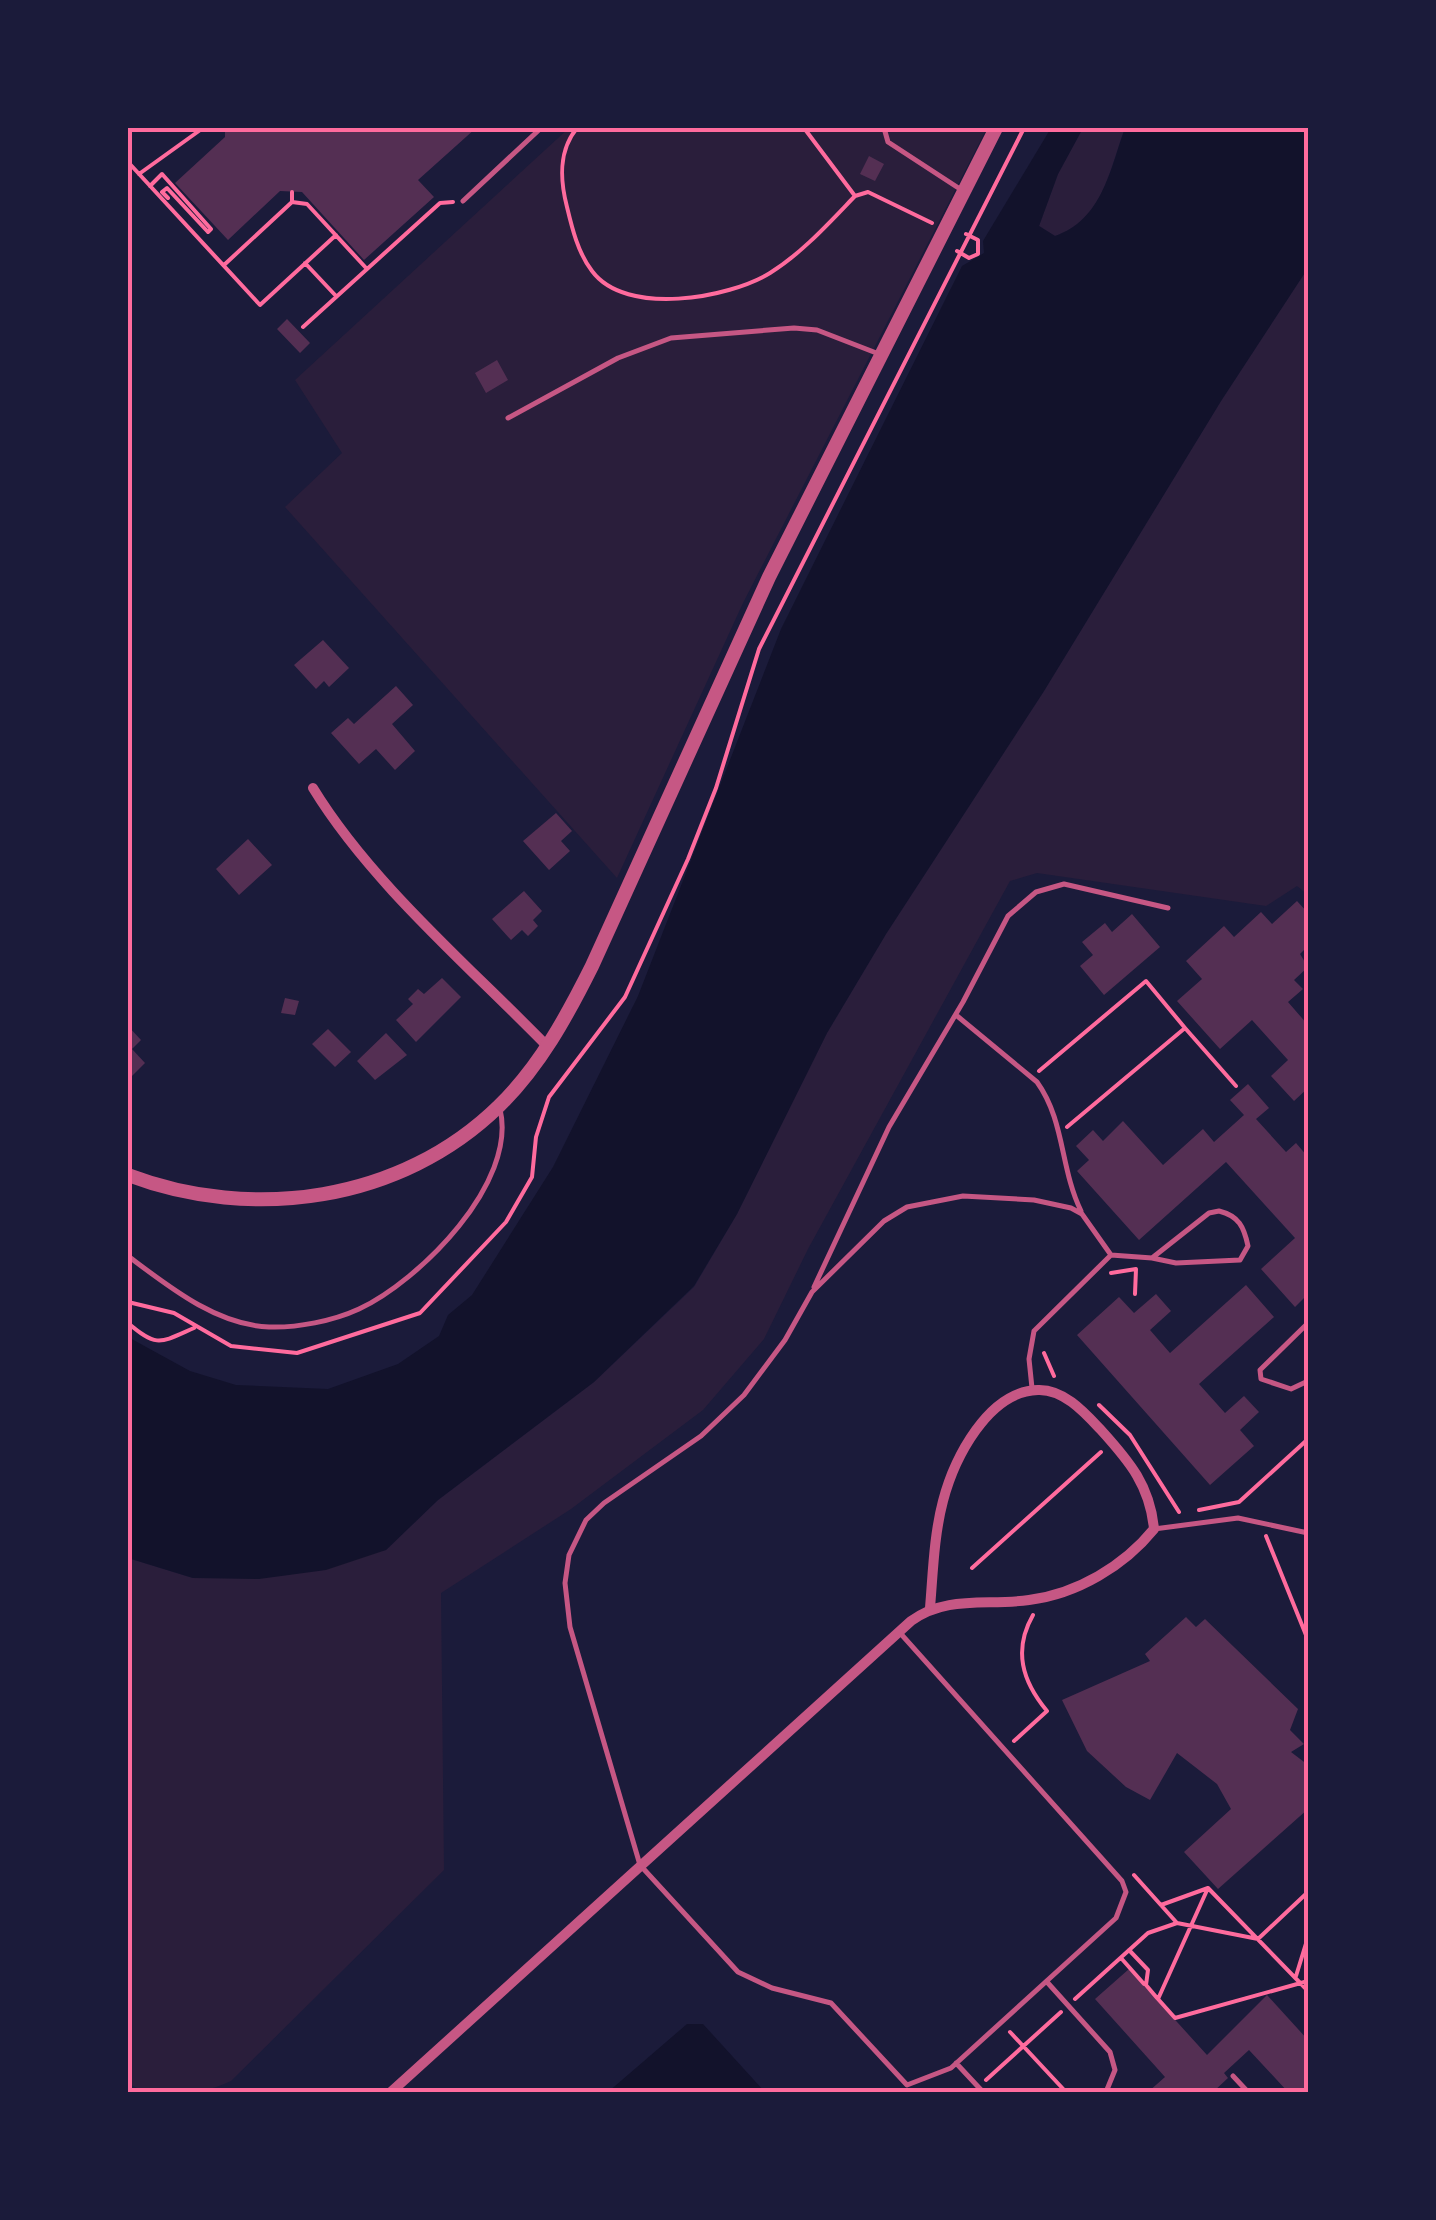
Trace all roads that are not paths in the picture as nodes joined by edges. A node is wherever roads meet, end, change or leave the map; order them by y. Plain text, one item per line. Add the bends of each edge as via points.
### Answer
1 (542, 128) edge
2 (884, 128) edge
3 (996, 128) edge
4 (963, 190) junction
5 (462, 201) dead end
6 (880, 354) junction
7 (508, 418) dead end
8 (313, 788) dead end
9 (1168, 908) dead end
10 (956, 1016) junction
11 (547, 1046) junction
12 (500, 1106) junction
13 (128, 1175) edge
14 (1082, 1214) junction
15 (1111, 1255) junction
16 (128, 1256) edge
17 (1152, 1258) junction
18 (812, 1292) junction
19 (1308, 1324) edge
20 (1308, 1380) edge
21 (1033, 1391) junction
22 (1154, 1529) junction
23 (1308, 1533) edge
24 (930, 1608) junction
25 (899, 1632) junction
26 (640, 1865) junction
27 (1046, 1981) junction
28 (956, 2063) junction
29 (1233, 2076) dead end
30 (905, 2089) edge
31 (391, 2092) edge
32 (983, 2092) edge
33 (1106, 2092) edge
34 (1248, 2092) edge

1 - 5 lane
2 - 4 lane via 888,142
3 - 4 street
4 - 6 street
6 - 7 lane via 794,328 670,338 618,358
6 - 11 street via 769,577 592,966
8 - 11 street via 360,852
9 - 10 lane via 1064,884 1036,892 997,931
10 - 14 lane via 1046,1096
10 - 18 lane via 888,1127
11 - 12 street
12 - 13 street via 414,1163 309,1198 198,1198
12 - 16 lane via 499,1152 482,1190 412,1278 357,1310 267,1327 225,1317
14 - 15 lane
14 - 18 lane via 1034,1200 938,1198 884,1220
15 - 17 lane
15 - 21 lane via 1034,1330
17 - 17 lane via 1233,1263 1248,1246 1238,1219 1219,1210
18 - 26 lane via 744,1394 701,1436 604,1503 586,1520 570,1555 570,1627
19 - 20 lane via 1260,1370 1260,1379 1280,1388
21 - 22 street via 1071,1402 1112,1442 1140,1474
21 - 24 street via 1000,1406 959,1459 942,1503
22 - 23 lane via 1238,1518
22 - 24 street via 1118,1564 1088,1581 1030,1600
24 - 25 street
25 - 26 street
25 - 27 lane via 1122,1881 1126,1892 1116,1918
26 - 30 lane via 738,1972 831,2002
26 - 31 street
27 - 28 lane
27 - 33 lane via 1110,2052 1114,2070
28 - 30 lane
28 - 32 lane
29 - 34 lane

